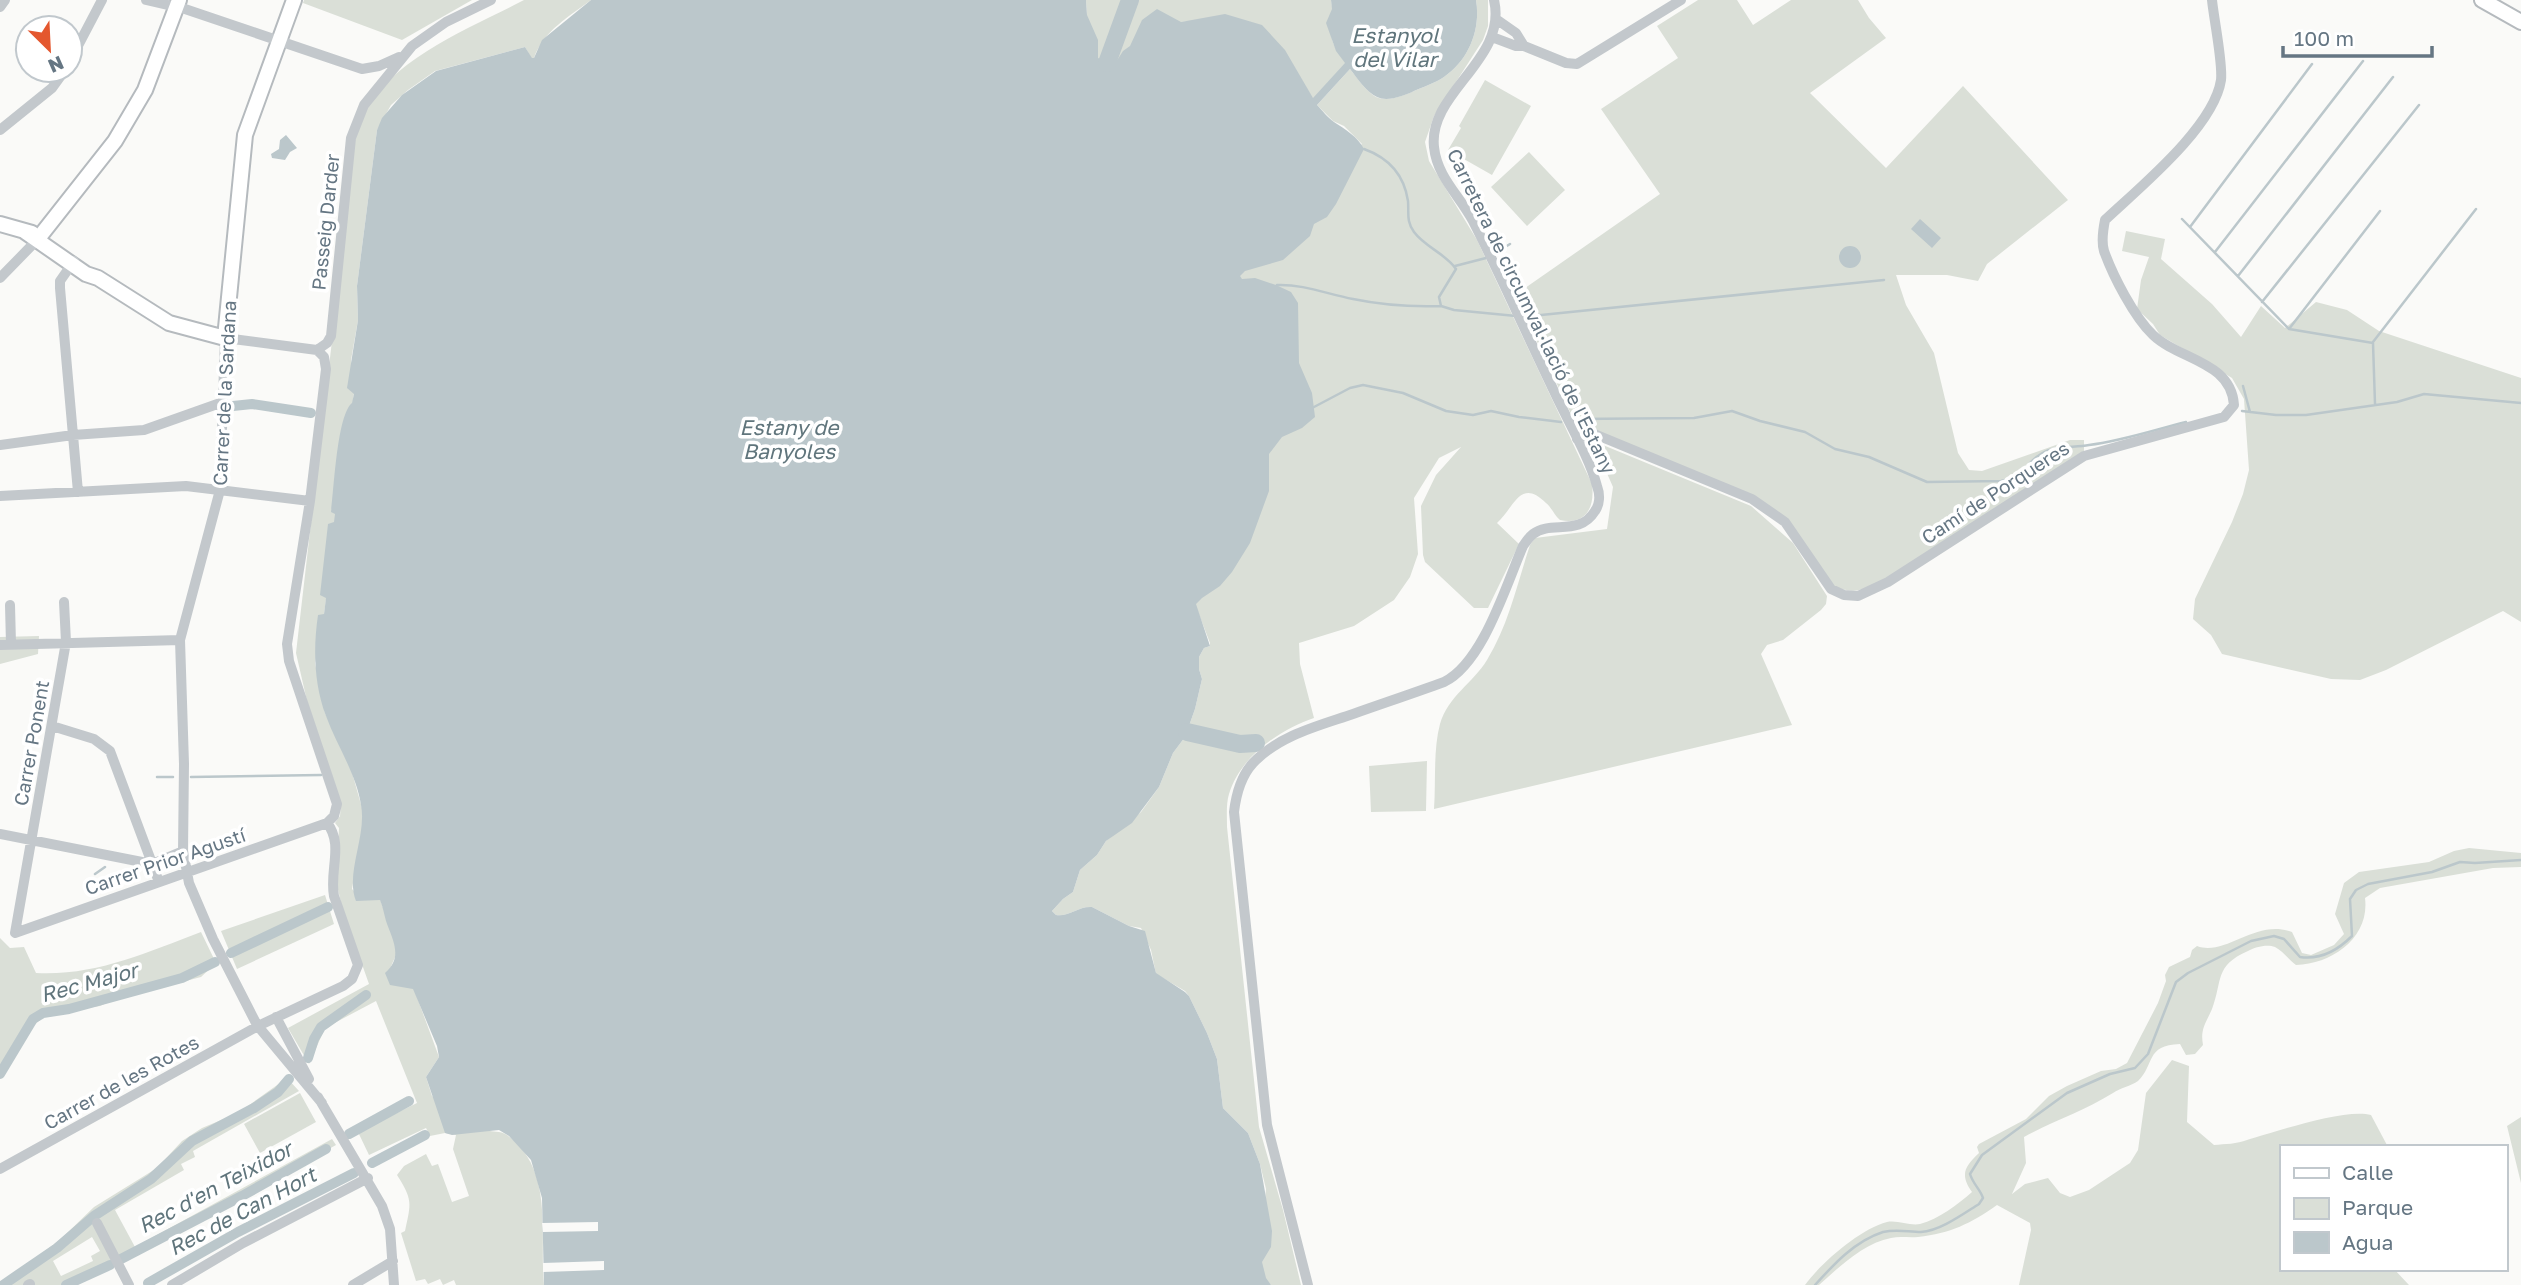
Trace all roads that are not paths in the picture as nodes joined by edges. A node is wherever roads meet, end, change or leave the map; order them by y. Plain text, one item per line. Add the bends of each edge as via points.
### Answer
1 (5, 0) edge
2 (102, 0) edge
3 (146, 0) edge
4 (294, 0) edge
5 (491, 0) edge
6 (1493, 0) edge
7 (1681, 0) edge
8 (2212, 0) edge
9 (2482, 0) edge
10 (176, 6) edge
11 (0, 7) edge
12 (1496, 19) junction
13 (2521, 22) edge
14 (84, 34) edge
15 (1492, 37) junction
16 (279, 42) junction
17 (1524, 46) junction
18 (403, 54) junction
19 (55, 84) edge
20 (0, 130) edge
21 (0, 224) edge
22 (39, 238) junction
23 (73, 262) junction
24 (96, 275) junction
25 (0, 278) edge
26 (225, 338) junction
27 (317, 350) junction
28 (223, 402) junction
29 (73, 435) junction
30 (1577, 439) junction
31 (0, 445) edge
32 (220, 490) junction
33 (78, 492) junction
34 (0, 496) edge
35 (310, 501) junction
36 (64, 602) dead end
37 (10, 606) dead end
38 (180, 640) junction
39 (66, 642) junction
40 (6, 645) edge
41 (52, 726) junction
42 (327, 823) junction
43 (0, 834) edge
44 (32, 841) junction
45 (183, 851) junction
46 (152, 864) junction
47 (186, 873) junction
48 (159, 882) junction
49 (15, 933) joint
50 (276, 1017) junction
51 (258, 1026) junction
52 (322, 1103) junction
53 (0, 1168) edge
54 (368, 1178) junction
55 (97, 1223) dead end
56 (393, 1261) junction
57 (129, 1285) edge
58 (172, 1285) edge
59 (354, 1285) edge
60 (394, 1285) edge
61 (1308, 1285) edge

1 - 11 street
2 - 14 street
3 - 10 street
4 - 16 main road, Carrer de la Sardana
5 - 18 street, Passeig Darder via 446,22
6 - 12 street
7 - 17 street via 1577,64
8 - 30 street, Camí de Porqueres via 2221,78 2217,96 2179,149 2105,220 2102,235 2104,250 2135,314 2154,337 2207,366 2230,387 2234,405 2224,417 2084,456 1888,582 1858,596 1831,589 1785,522 1752,499 1592,433
9 - 13 main road
10 - 16 street
10 - 22 main road via 145,90 115,141
12 - 15 street
12 - 17 street via 1517,33
15 - 17 street
15 - 30 street, Carretera de circumval·lació de l'Estany via 1436,124 1435,154 1440,171 1475,224
16 - 18 street via 362,69
16 - 26 main road, Carrer de la Sardana via 245,135
18 - 27 street, Passeig Darder via 355,122 331,336
19 - 20 street
21 - 22 main road
22 - 23 main road
22 - 24 main road via 87,264
22 - 25 street
23 - 24 main road via 86,274
23 - 29 street via 60,281
24 - 26 main road via 169,323
26 - 27 street
26 - 28 street, Carrer de la Sardana
27 - 35 street via 326,369
28 - 29 street via 144,430
28 - 32 street, Carrer de la Sardana
29 - 31 street
29 - 33 street
30 - 61 street, Carretera de circumval·lació de l'Estany via 1597,485 1600,498 1595,511 1580,524 1539,531 1530,537 1481,642 1461,672 1279,743 1251,765 1236,797 1267,1125
32 - 33 street via 186,486
32 - 35 street
32 - 38 street, Carrer de la Sardana
33 - 34 street
35 - 42 street via 287,644 337,804
36 - 39 street, Carrer Ponent
37 - 40 street
38 - 39 street
38 - 45 street, Carrer de la Sardana
39 - 40 street
39 - 41 street, Carrer Ponent
41 - 44 street, Carrer Ponent
41 - 46 street via 94,739 110,751
42 - 47 street, Carrer Prior Agustí
42 - 50 street, Carrer de les Rotes via 337,841 332,886 356,957 356,973 343,986
43 - 44 street
44 - 46 street
44 - 49 street, Carrer Ponent
45 - 46 street
45 - 47 street, Carrer de la Sardana
46 - 48 street
47 - 48 street, Carrer Prior Agustí
47 - 51 street, Carrer de la Sardana
48 - 49 street, Carrer Prior Agustí
50 - 51 street, Carrer de les Rotes
50 - 52 street
51 - 52 street, Carrer de la Sardana
51 - 53 street, Carrer de les Rotes
52 - 54 street
54 - 56 street via 390,1229
54 - 58 street
55 - 57 street
56 - 59 street
56 - 60 street

